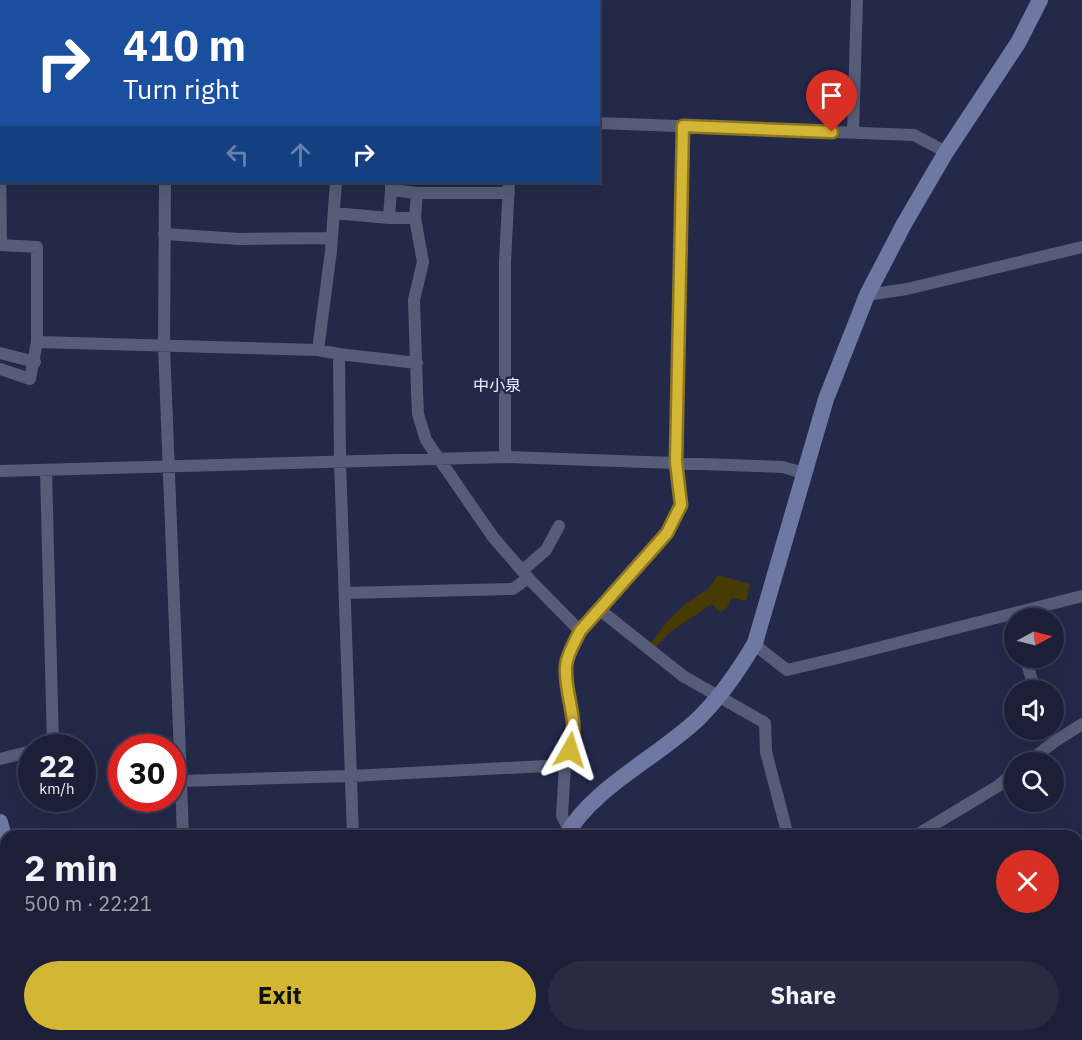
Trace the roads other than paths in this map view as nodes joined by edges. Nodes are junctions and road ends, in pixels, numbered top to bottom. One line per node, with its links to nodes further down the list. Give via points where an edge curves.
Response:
1 (857, 0): 5 (street)
2 (1040, 0): 6 (street, via 1017,43)
3 (600, 123): 4 (street)
4 (683, 126): 5 (street); 32 (street)
5 (853, 133): 6 (street, via 914,135)
6 (946, 152): 20 (street)
7 (0, 183): 18 (street)
8 (165, 183): 16 (street)
9 (336, 183): 13 (street)
10 (391, 186): 12 (street); 14 (street)
11 (509, 187): 12 (street); 29 (street)
12 (417, 193): 15 (street)
13 (334, 213): 14 (street); 17 (street)
14 (389, 218): 15 (street)
15 (415, 218): 27 (street, via 423,262 414,300)
16 (164, 234): 17 (street, via 240,239); 22 (street)
17 (332, 238): 23 (street)
18 (1, 245): 21 (street, via 37,247)
19 (1082, 247): 20 (street, via 908,289)
20 (867, 295): 36 (street, via 826,399)
21 (38, 342): 22 (street); 26 (street)
22 (164, 346): 23 (street); 33 (street)
23 (318, 350): 25 (street)
24 (0, 353): 26 (street)
25 (339, 354): 27 (street); 31 (street)
26 (34, 362): 28 (street, via 30,379)
27 (417, 363): 30 (street, via 418,414 426,440)
28 (0, 369)
29 (505, 457): 30 (street); 32 (street)
30 (439, 459): 31 (street); 38 (street, via 493,537)
31 (340, 461): 33 (street); 39 (street)
32 (676, 462): 36 (street, via 783,467); 42 (street, via 681,505 667,533)
33 (168, 465): 35 (street); 49 (street)
34 (0, 471): 35 (street)
35 (46, 471): 48 (street)
36 (803, 473): 45 (street)
37 (559, 526): 38 (street, via 546,550)
38 (525, 575): 39 (street, via 513,589); 44 (street)
39 (345, 593): 55 (street)
40 (1082, 596): 41 (street)
41 (1041, 608)
42 (600, 610): 44 (street); 46 (street, via 683,676)
43 (1004, 618): 45 (street, via 787,669)
44 (580, 631): 54 (street, via 566,666 574,735)
45 (755, 643): 46 (street)
46 (719, 696): 62 (street, via 699,718 591,804); 63 (street, via 765,723 766,752)
47 (1082, 724): 50 (street)
48 (53, 734)
49 (179, 734)
50 (1054, 742): 51 (street)
51 (1041, 752)
52 (18, 754): 53 (street)
53 (0, 759)
54 (565, 765): 55 (street); 61 (street, via 562,816)
55 (351, 776): 56 (street); 60 (street)
56 (186, 781)
57 (1004, 781): 64 (street)
58 (182, 812): 59 (street)
59 (183, 830)
60 (354, 830)
61 (567, 830)
62 (570, 830)
63 (786, 830)
64 (925, 830)

